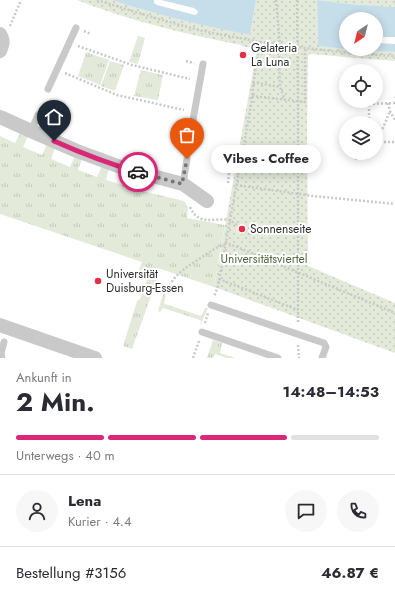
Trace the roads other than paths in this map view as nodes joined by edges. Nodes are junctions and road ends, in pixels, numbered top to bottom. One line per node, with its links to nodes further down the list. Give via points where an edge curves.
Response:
1 (76, 28): 3 (lane)
2 (203, 64): 7 (lane)
3 (48, 89)
4 (38, 115): 6 (lane)
5 (0, 116): 6 (street)
6 (31, 131): 9 (street, via 119,166)
7 (192, 131)
8 (187, 159): 9 (lane)
9 (182, 184): 10 (street)
10 (207, 200)
11 (211, 305): 18 (lane, via 324,343 326,347)
12 (4, 327): 16 (street)
13 (202, 332): 17 (lane)
14 (4, 342): 15 (lane, via 0,354)
15 (2, 358)
16 (95, 358)
17 (278, 358)
18 (322, 358)

